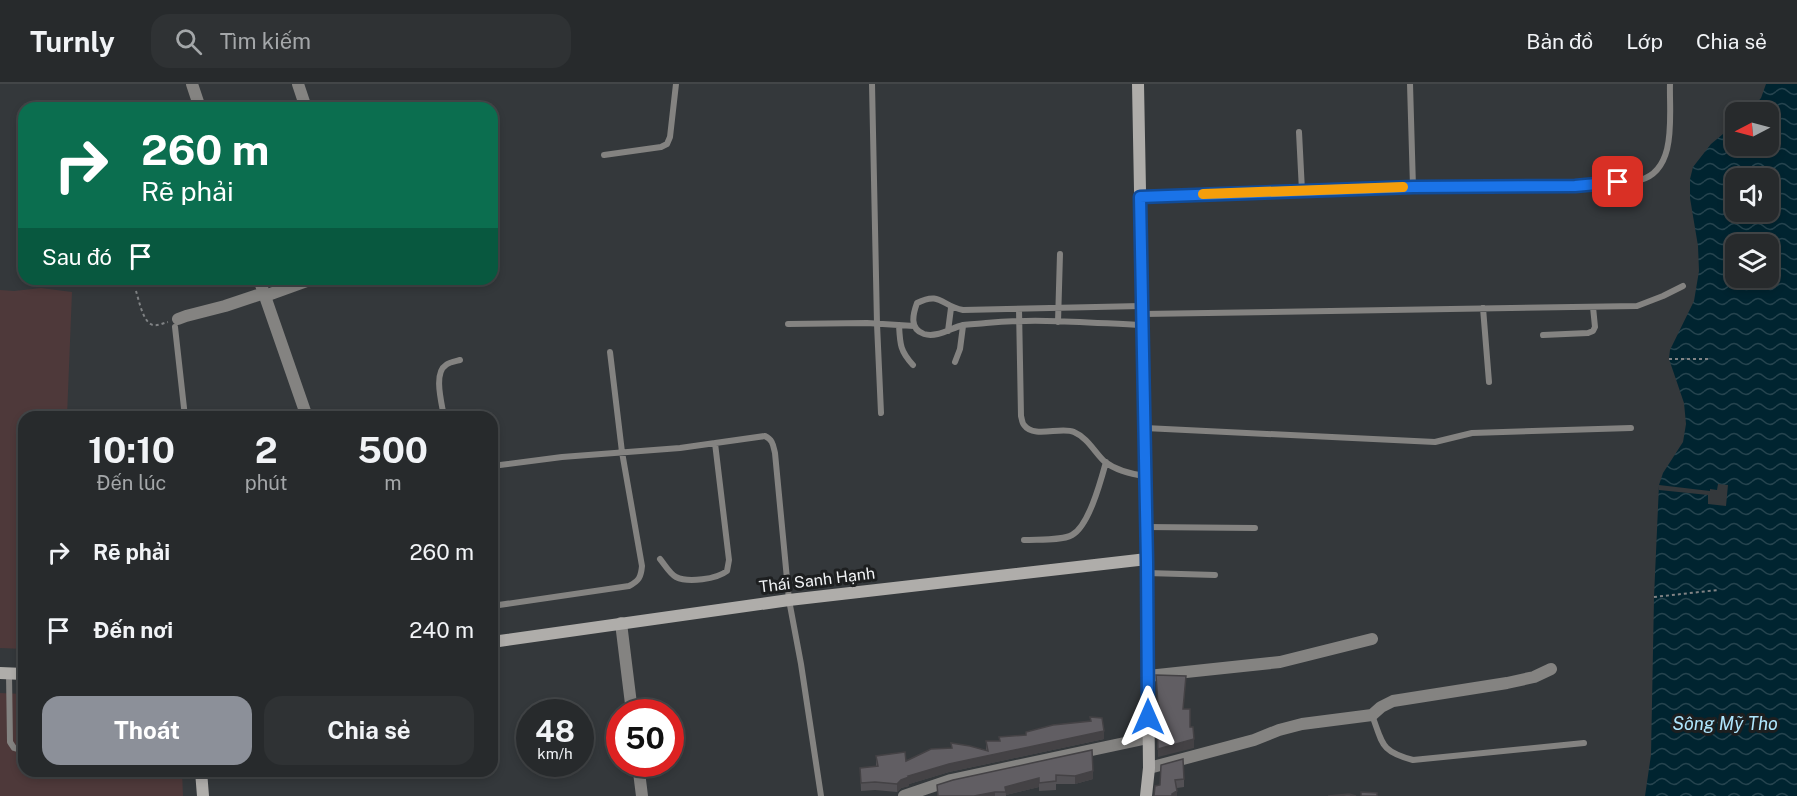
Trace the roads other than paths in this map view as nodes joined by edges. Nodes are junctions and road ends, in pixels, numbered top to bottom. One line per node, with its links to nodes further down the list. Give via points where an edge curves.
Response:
1 (192, 84): 8 (street)
2 (298, 84): 9 (street)
3 (676, 84): 11 (lane, via 667,144)
4 (872, 84): 30 (lane)
5 (1138, 84): 14 (main road)
6 (1410, 84): 12 (lane)
7 (1670, 84): 12 (lane, via 1669,141 1660,167 1650,177 1575,186)
8 (198, 102)
9 (304, 102)
10 (1299, 132): 13 (lane)
11 (604, 154)
12 (1413, 187): 13 (lane)
13 (1302, 191): 14 (lane)
14 (1140, 197): 25 (main road)
15 (1060, 254): 22 (lane)
16 (261, 285): 19 (street)
17 (293, 285): 19 (street)
18 (1683, 286): 20 (lane, via 1637,306)
19 (265, 294): 28 (street, via 186,316); 42 (street)
20 (1593, 307): 23 (lane); 35 (lane, via 1593,331)
21 (951, 308): 24 (lane); 32 (lane, via 936,298 926,298 917,303); 34 (lane)
22 (1058, 308): 24 (lane); 25 (lane); 27 (lane)
23 (1482, 308): 25 (lane); 40 (lane)
24 (1019, 309): 26 (lane)
25 (1142, 315): 27 (lane); 45 (main road)
26 (1019, 322): 27 (lane); 33 (lane); 49 (lane, via 1024,425 1041,432 1074,432)
27 (1058, 322)
28 (177, 323): 41 (lane)
29 (788, 324): 30 (lane)
30 (877, 324): 31 (lane); 44 (lane)
31 (899, 325): 32 (lane); 39 (lane, via 903,354)
32 (914, 326): 34 (lane, via 924,334)
33 (963, 326): 34 (lane); 38 (lane)
34 (948, 331)
35 (1543, 335)
36 (610, 352): 48 (lane)
37 (460, 360): 43 (lane, via 440,371)
38 (955, 362)
39 (913, 365)
40 (1489, 382)
41 (184, 411)
42 (305, 411)
43 (443, 411)
44 (881, 412)
45 (1144, 428): 46 (lane, via 1436,442 1472,433); 51 (main road)
46 (1631, 428)
47 (715, 443): 48 (lane); 56 (lane, via 729,560 727,571 722,576 700,580 679,579); 59 (lane, via 765,436 773,442)
48 (622, 452): 50 (lane); 60 (lane, via 642,566 637,582)
49 (1106, 462): 51 (lane, via 1116,469); 54 (lane, via 1096,495 1072,535)
50 (498, 465)
51 (1145, 476): 52 (main road)
52 (1146, 527): 53 (lane); 55 (main road)
53 (1255, 528)
54 (1024, 540)
55 (1147, 559): 57 (main road); 59 (main road, Thái Sanh Hạnh)
56 (660, 560)
57 (1147, 573): 58 (lane); 66 (main road)
58 (1215, 575)
59 (789, 600): 61 (main road, Thái Sanh Hạnh); 77 (lane)
60 (498, 605)
61 (621, 623): 63 (main road, Thái Sanh Hạnh); 67 (street)
62 (1372, 639): 66 (street, via 1280,662)
63 (498, 641)
64 (1551, 669): 68 (street, via 1507,683 1393,701)
65 (4, 673): 71 (lane, via 10,742)
66 (1148, 676): 69 (main road)
67 (630, 699)
68 (1372, 715): 70 (lane, via 1383,745 1394,755 1413,760); 72 (street, via 1302,724)
69 (1148, 738): 72 (main road); 78 (street, via 951,780)
70 (1584, 743)
71 (18, 750)
72 (1149, 768): 79 (main road)
73 (201, 777): 75 (main road)
74 (640, 777): 76 (street)
75 (203, 796)
76 (642, 796)
77 (821, 796)
78 (904, 796)
79 (1146, 796)

